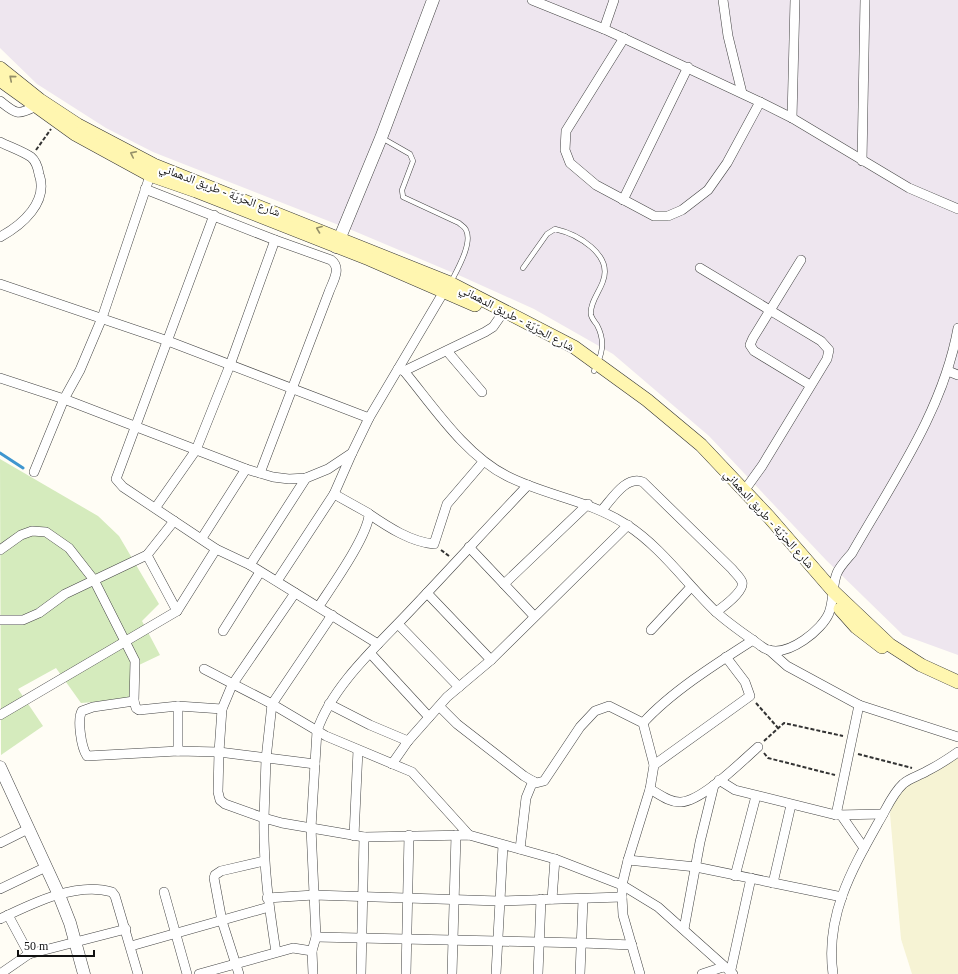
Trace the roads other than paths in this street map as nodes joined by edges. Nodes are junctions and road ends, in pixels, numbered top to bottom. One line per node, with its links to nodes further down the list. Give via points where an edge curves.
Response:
1 (433, 0): 17 (street)
2 (532, 0): 7 (street)
3 (614, 0): 7 (street)
4 (723, 0): 12 (street, via 728,36)
5 (795, 0): 16 (street)
6 (865, 0): 19 (street)
7 (604, 29): 8 (street)
8 (624, 38): 9 (street); 22 (street, via 566,131 565,150 570,163 577,171)
9 (688, 67): 12 (street); 22 (street)
10 (0, 68): 20 (main road, شارع الحرّيّة - طريق الدهماني, one-way to 10, via 40,100)
11 (0, 80): 15 (main road, شارع الحرّيّة - طريق الدهماني)
12 (742, 92): 14 (street)
13 (0, 101): 15 (street, via 18,113 23,113)
14 (760, 102): 16 (street); 22 (street, via 727,163 708,190 682,210 668,216 654,216)
15 (34, 106): 20 (main road, شارع الحرّيّة - طريق الدهماني, via 75,134)
16 (792, 118): 19 (street)
17 (381, 138): 27 (street); 32 (lane, via 410,154 413,161 402,190 404,197 459,223 466,229 466,251)
18 (0, 142): 25 (street, via 31,158 40,176 41,190 36,206 24,221)
19 (862, 161): 23 (street, via 928,198)
20 (152, 170): 21 (street); 27 (main road, شارع الحرّيّة - طريق الدهماني)
21 (145, 189): 24 (street); 35 (street)
22 (623, 200)
23 (958, 209)
24 (214, 215): 26 (street); 37 (street)
25 (0, 237)
26 (275, 240): 39 (street); 46 (street, via 331,260 336,263 337,268)
27 (338, 242): 32 (main road, شارع الحرّيّة - طريق الدهماني)
28 (801, 260): 33 (street)
29 (523, 268): 40 (lane, via 547,234 555,229 566,232 599,253 605,265 604,279 591,308 591,316 603,340 602,353)
30 (700, 268): 33 (street)
31 (0, 284): 35 (street)
32 (447, 287): 34 (main road, شارع الحرّيّة - طريق الدهماني); 40 (main road, شارع الحرّيّة - طريق الدهماني, via 538,327 574,347); 41 (street)
33 (769, 310): 45 (street, via 750,345 754,351); 45 (street, via 821,341 829,350 827,359)
34 (500, 317): 38 (street, via 486,332); 40 (main road, شارع الحرّيّة - طريق الدهماني)
35 (102, 318): 37 (street); 48 (street)
36 (958, 328): 42 (street)
37 (168, 340): 39 (street); 50 (street)
38 (447, 351): 41 (street); 47 (street)
39 (230, 365): 46 (street); 51 (street)
40 (596, 368): 59 (main road, شارع الحرّيّة - طريق الدهماني, via 681,427); 80 (main road, شارع الحرّيّة - طريق الدهماني, via 700,456)
41 (401, 370): 49 (street); 53 (street)
42 (948, 371): 43 (street); 80 (street, via 926,425 852,553 837,573)
43 (958, 375)
44 (0, 378): 48 (street)
45 (810, 385): 59 (street, via 762,466)
46 (293, 388): 49 (street); 56 (street)
47 (482, 392)
48 (64, 400): 50 (street); 55 (street)
49 (369, 418): 52 (street)
50 (136, 428): 51 (street); 62 (street, via 116,479 123,487)
51 (196, 450): 54 (street); 62 (street)
52 (352, 453): 57 (street); 60 (street)
53 (483, 462): 58 (street); 64 (street, via 447,504 434,544 425,543 390,528)
54 (246, 469): 56 (street); 67 (street)
55 (34, 472)
56 (260, 473): 57 (street, via 289,479)
57 (306, 478): 72 (street)
58 (528, 485): 61 (street); 68 (street)
59 (744, 491): 80 (main road, شارع الحرّيّة - طريق الدهماني)
60 (334, 494): 64 (street); 75 (street)
61 (588, 504): 63 (street); 76 (street)
62 (156, 507): 65 (street)
63 (602, 510): 66 (street); 83 (street, via 629,482 643,482 732,569 742,582 738,594)
64 (369, 514): 81 (street, via 369,521 362,536)
65 (174, 521): 67 (street); 71 (street)
66 (628, 525): 77 (street); 85 (street)
67 (202, 538): 69 (street)
68 (469, 547): 76 (street); 79 (street)
69 (216, 549): 72 (street); 82 (street)
70 (0, 550): 74 (street, via 21,535 32,531 46,532 69,548)
71 (146, 555): 74 (street); 82 (street)
72 (250, 565): 73 (street)
73 (260, 572): 75 (street); 89 (street)
74 (94, 580): 86 (street, via 65,594 39,613 23,620); 91 (street)
75 (276, 581): 78 (street)
76 (504, 584): 85 (street)
77 (691, 586): 83 (street); 88 (street)
78 (295, 593): 81 (street); 99 (street)
79 (427, 593): 87 (street); 96 (street)
80 (833, 596): 93 (street, via 829,613 818,629 795,645 779,651); 98 (main road, شارع الحرّيّة - طريق الدهماني, via 890,645 921,665); 101 (main road, شارع الحرّيّة - طريق الدهماني, via 856,627 897,658)
81 (319, 606): 84 (street)
82 (177, 611): 91 (street)
83 (716, 612): 90 (street)
84 (332, 615): 92 (street); 103 (street)
85 (534, 616): 96 (street)
86 (0, 620)
87 (398, 624): 92 (street); 100 (street)
88 (651, 630)
89 (223, 631)
90 (753, 640): 93 (street); 95 (street)
91 (125, 641): 102 (street, via 135,661); 109 (street)
92 (378, 644): 94 (street)
93 (769, 650): 105 (street, via 787,666)
94 (370, 653): 104 (street); 110 (street)
95 (726, 657): 111 (street, via 656,709); 123 (street, via 748,687 750,696)
96 (491, 660): 100 (street)
97 (204, 669): 99 (street)
98 (958, 682)
99 (232, 685): 103 (street); 108 (street)
100 (458, 687): 107 (street)
101 (958, 688)
102 (134, 701): 106 (street, via 139,710); 117 (street, via 82,711 82,740 87,756)
103 (272, 704): 112 (street); 120 (street)
104 (328, 704): 112 (street); 114 (street, via 370,726)
105 (859, 705): 113 (street); 132 (street)
106 (178, 706): 108 (street); 117 (street)
107 (440, 707): 110 (street); 125 (street, via 457,724)
108 (222, 709): 118 (street)
109 (0, 715)
110 (429, 717): 114 (street)
111 (643, 723): 123 (street); 125 (street, via 609,706 595,711 580,727 544,781)
112 (317, 731): 116 (street); 121 (street)
113 (958, 737)
114 (408, 741): 122 (street)
115 (758, 747): 126 (street)
116 (358, 750): 122 (street); 139 (street)
117 (178, 751): 118 (street)
118 (219, 752): 120 (street); 133 (street, via 220,800)
119 (958, 752): 131 (street, via 903,784)
120 (266, 759): 121 (street); 133 (street)
121 (315, 764): 134 (street)
122 (392, 764): 138 (street, via 412,772)
123 (654, 765): 128 (street)
124 (0, 767): 127 (street)
125 (533, 781): 144 (street, via 526,798)
126 (716, 783): 128 (street, via 692,800 680,802 668,799); 129 (street); 149 (street)
127 (5, 787): 135 (street)
128 (650, 789): 147 (street)
129 (756, 796): 130 (street); 150 (street)
130 (791, 805): 132 (street); 152 (street)
131 (883, 814): 132 (street); 143 (street)
132 (838, 815): 143 (street)
133 (264, 818): 134 (street, via 272,822); 146 (street)
134 (311, 828): 139 (street); 157 (street)
135 (28, 829): 141 (street); 148 (street)
136 (409, 835): 137 (street); 140 (street); 162 (street)
137 (456, 835): 138 (street); 161 (street)
138 (469, 835): 142 (street)
139 (354, 836): 140 (street)
140 (364, 837): 158 (street)
141 (0, 843)
142 (503, 845): 144 (street); 166 (street)
143 (864, 848): 160 (street)
144 (520, 849): 145 (street)
145 (555, 859): 153 (street); 164 (street)
146 (264, 860): 167 (street); 169 (street, via 221,871 215,875 214,882)
147 (628, 860): 149 (street); 153 (street)
148 (46, 867): 154 (street); 156 (street)
149 (696, 867): 150 (street); 171 (street)
150 (735, 876): 151 (street)
151 (751, 878): 152 (street); 187 (street)
152 (773, 884): 160 (street)
153 (622, 885): 159 (street); 171 (street, via 658,908)
154 (0, 889)
155 (164, 892): 172 (street)
156 (59, 895): 168 (street, via 35,902); 170 (street, via 90,890 112,892); 179 (street)
157 (314, 895): 158 (street); 167 (street); 173 (street)
158 (364, 896): 162 (street); 174 (street)
159 (622, 897): 165 (street); 182 (street, via 623,915)
160 (842, 897): 203 (street, via 833,924)
161 (453, 898): 162 (street); 166 (street); 176 (street)
162 (408, 899): 175 (street)
163 (541, 899): 164 (street); 166 (street); 178 (street)
164 (552, 899): 165 (street)
165 (584, 900): 180 (street)
166 (499, 901): 177 (street)
167 (268, 902): 169 (street); 184 (street)
168 (4, 917): 185 (street)
169 (222, 920): 172 (street); 186 (street)
170 (126, 929): 179 (street); 181 (street)
171 (684, 929): 187 (street)
172 (176, 933): 181 (street); 191 (street)
173 (316, 937): 174 (street); 183 (street)
174 (361, 938): 175 (street); 195 (street)
175 (406, 939): 176 (street); 196 (street)
176 (452, 939): 177 (street); 197 (street)
177 (498, 940): 178 (street); 198 (street)
178 (538, 942): 180 (street); 199 (street)
179 (76, 943): 185 (street); 189 (street)
180 (582, 943): 182 (street); 200 (street)
181 (131, 946): 190 (street)
182 (632, 946): 201 (street)
183 (312, 951): 184 (street, via 293,948); 194 (street)
184 (276, 952): 186 (street)
185 (29, 954): 188 (street)
186 (236, 963): 192 (street); 193 (street)
187 (729, 972): 202 (street)
188 (0, 974)
189 (84, 974)
190 (137, 974)
191 (187, 974)
192 (199, 974)
193 (238, 974)
194 (313, 974)
195 (361, 974)
196 (406, 974)
197 (452, 974)
198 (496, 974)
199 (538, 974)
200 (580, 974)
201 (640, 974)
202 (702, 974)
203 (833, 974)

